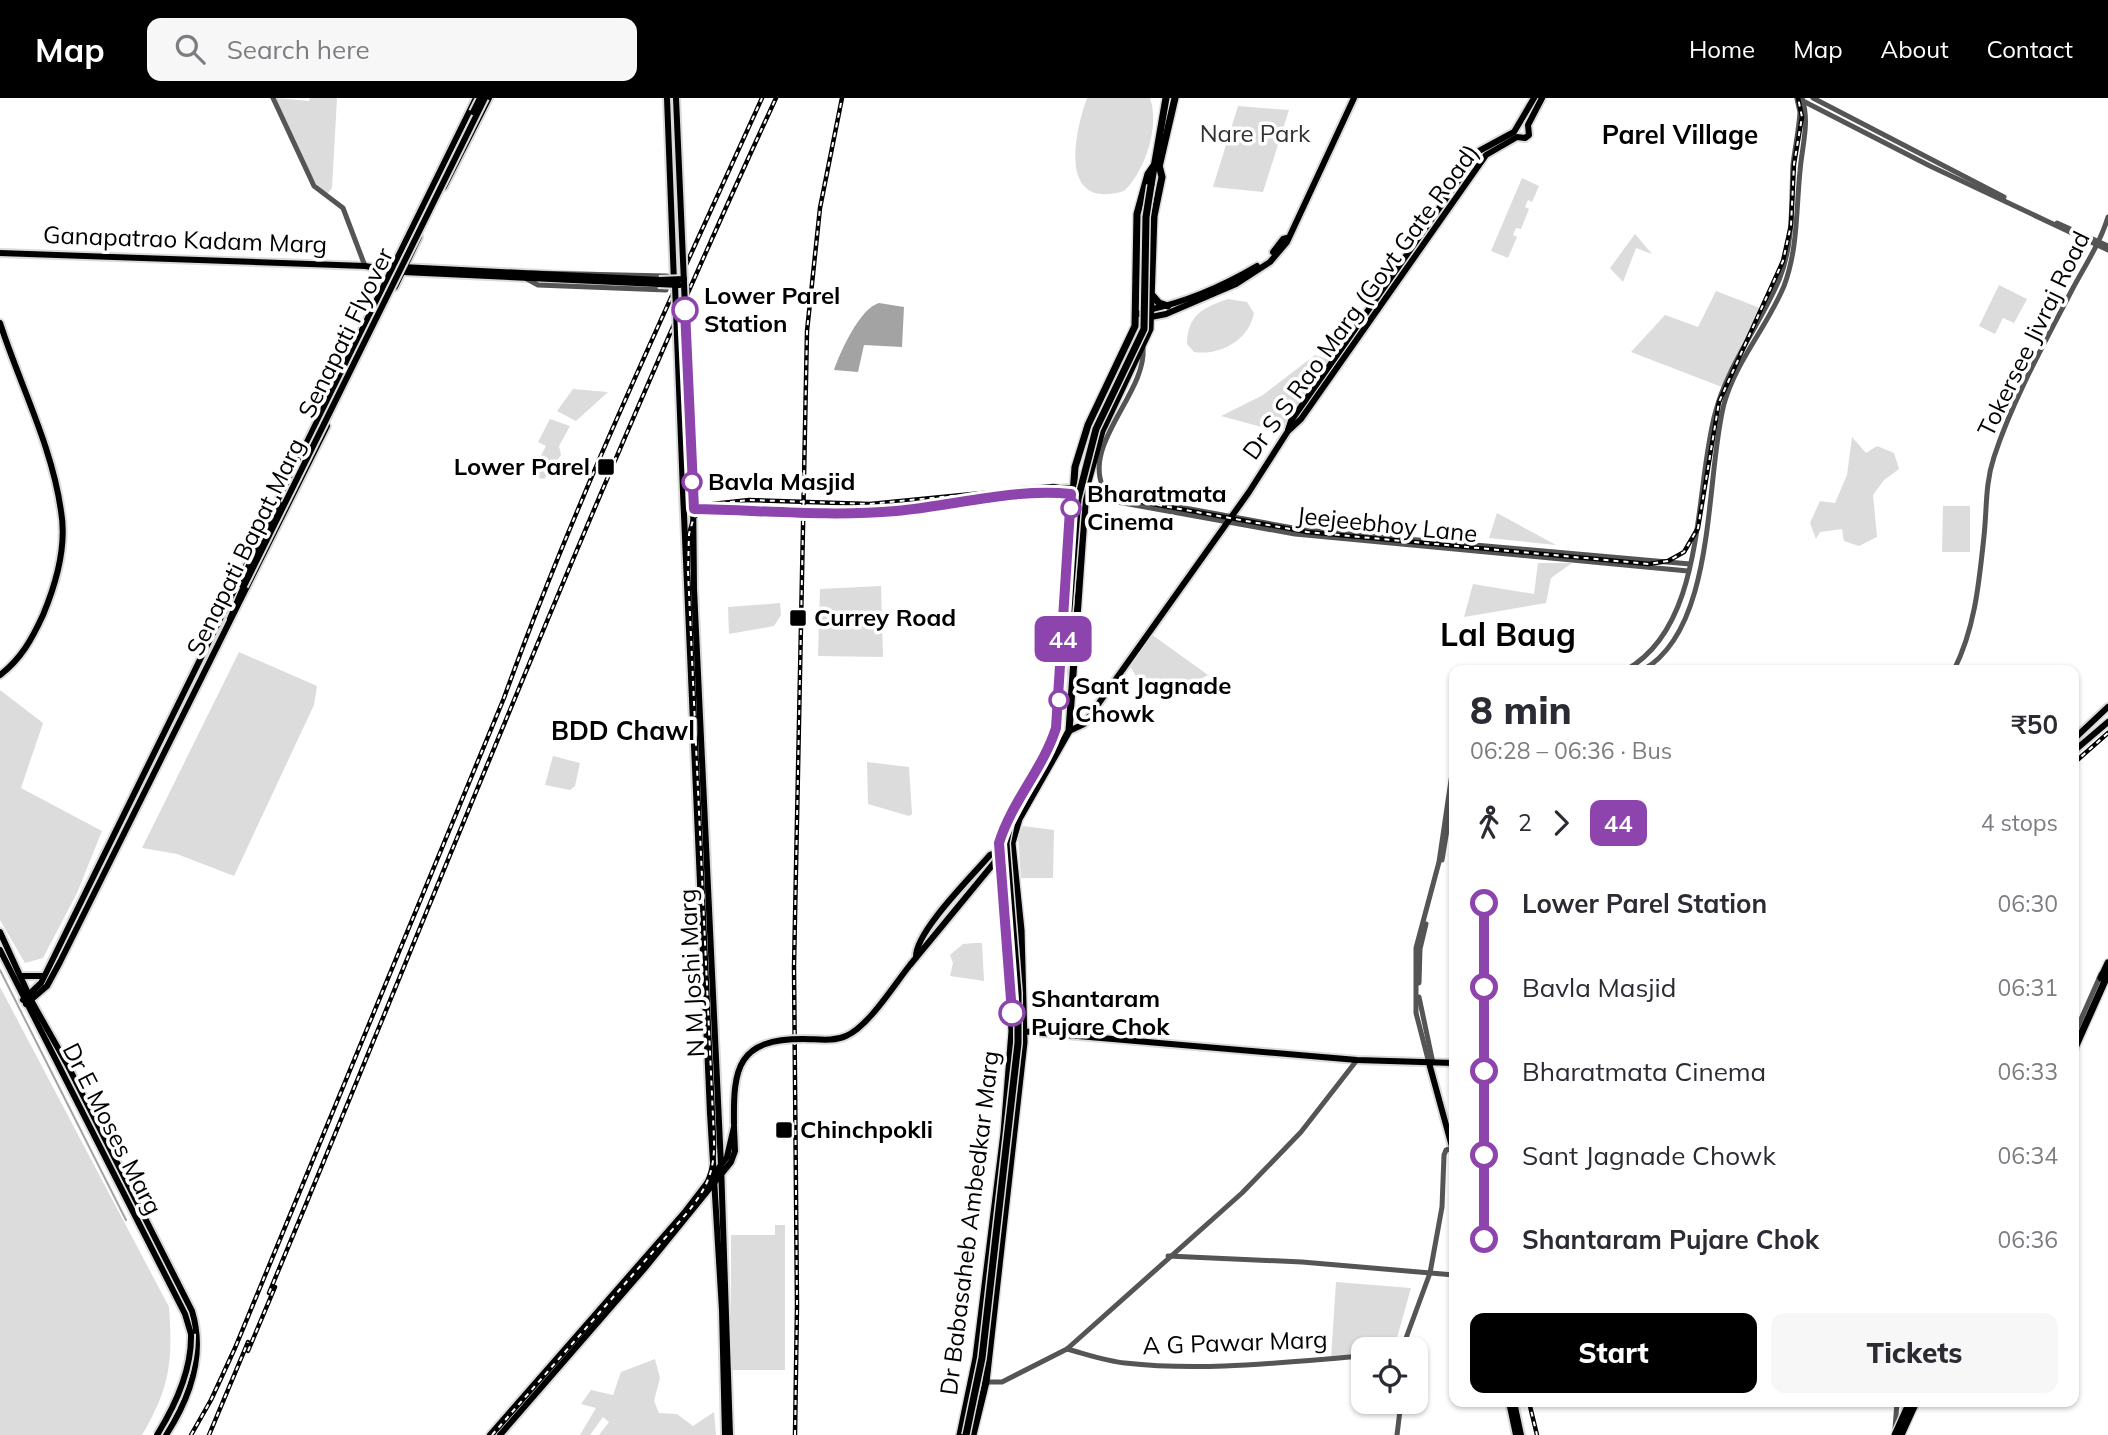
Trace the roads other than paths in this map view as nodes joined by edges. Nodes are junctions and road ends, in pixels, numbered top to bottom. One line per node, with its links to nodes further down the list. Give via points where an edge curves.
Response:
1 (273, 98): 19 (street, via 314,186 343,208)
2 (483, 98): 20 (main road, Senapati Bapat Marg); 21 (main road, Senapati Bapat Marg); 45 (main road, Senapati Flyover, bridge)
3 (667, 98): 23 (main road, N M Joshi Marg)
4 (676, 98): 24 (main road, N M Joshi Marg, bridge)
5 (1166, 98): 14 (highway)
6 (1175, 98): 14 (highway)
7 (1354, 98): 26 (main road, via 1287,239 1250,273)
8 (1534, 98): 12 (main road)
9 (1542, 98): 12 (main road, Dr S S Rao Marg (Govt Gate Road))
10 (1813, 98): 16 (street)
11 (1800, 99): 16 (street); 31 (street, via 1807,123 1795,189 1794,249 1783,288)
12 (1524, 124): 13 (main road); 13 (main road, Dr S S Rao Marg (Govt Gate Road), via 1529,135)
13 (1516, 135): 39 (main road, Dr S S Rao Marg (Govt Gate Road), via 1486,155)
14 (1157, 165): 25 (highway, via 1162,177 1154,216); 27 (highway, Dr Babasaheb Ambedkar Marg, via 1148,174 1137,214); 113 (highway, bridge, via 1146,216 1144,329 1096,429 1078,499 1059,731 1010,823 1006,843 1018,1043)
15 (2108, 217): 16 (street, Tokersee Jivraj Road)
16 (2098, 246): 17 (street); 50 (street, Tokersee Jivraj Road, via 1994,457 1984,496 1976,606 1969,639)
17 (2108, 248)
18 (0, 253): 19 (main road, Ganapatrao Kadam Marg)
19 (367, 266): 20 (main road, Ganapatrao Kadam Marg)
20 (393, 268): 21 (main road, Ganapatrao Kadam Marg); 32 (main road, Senapati Bapat Marg)
21 (404, 270): 22 (main road, Ganapatrao Kadam Marg); 33 (main road, Senapati Bapat Marg)
22 (528, 276): 23 (main road, Ganapatrao Kadam Marg, bridge); 23 (street, via 540,271); 23 (street, via 538,285 666,290)
23 (672, 280): 24 (main road, Ganapatrao Kadam Marg, bridge); 37 (main road, N M Joshi Marg, bridge)
24 (684, 282): 38 (main road, N M Joshi Marg, bridge)
25 (1152, 294): 26 (highway); 28 (highway)
26 (1166, 309): 28 (main road)
27 (1136, 313): 28 (main road); 34 (highway, Dr Babasaheb Ambedkar Marg, via 1126,350 1088,425)
28 (1151, 313): 30 (highway)
29 (0, 323): 51 (main road, via 49,460 62,512 58,570 50,598 26,649)
30 (1143, 348): 35 (street, via 1139,374 1113,425 1098,471); 36 (highway, via 1102,431)
31 (1731, 380): 44 (street, via 1715,414); 49 (street, via 1698,579 1672,645)
32 (288, 477): 33 (main road, via 292,483); 46 (main road, Senapati Bapat Marg)
33 (299, 482): 47 (main road, Senapati Bapat Marg)
34 (1072, 491): 36 (street); 38 (main road, bridge, via 1027,490 924,507 827,514); 60 (highway, Dr Babasaheb Ambedkar Marg, via 1056,728 1050,747 1006,821)
35 (1105, 491): 36 (street, Jeejeebhoy Lane); 39 (street, Jeejeebhoy Lane)
36 (1086, 492): 39 (street, Jeejeebhoy Lane); 54 (highway)
37 (684, 509): 38 (main road); 86 (main road, N M Joshi Marg)
38 (695, 509): 81 (main road, N M Joshi Marg, via 694,580)
39 (1227, 519): 40 (street, Jeejeebhoy Lane); 54 (main road, Dr S S Rao Marg (Govt Gate Road), via 1084,724)
40 (1404, 542): 41 (street); 42 (street, Jeejeebhoy Lane)
41 (1526, 549): 42 (street); 43 (street)
42 (1525, 556): 43 (street, Jeejeebhoy Lane)
43 (1622, 562): 44 (street, Jeejeebhoy Lane)
44 (1689, 567): 48 (street, via 1670,626 1652,652)
45 (242, 585): 46 (main road, Senapati Flyover); 47 (main road, Senapati Flyover)
46 (221, 618): 63 (main road, Senapati Bapat Marg)
47 (229, 624): 63 (main road, Senapati Bapat Marg)
48 (1633, 665)
49 (1649, 665)
50 (1956, 665)
51 (0, 675)
52 (2108, 707): 55 (main road)
53 (2108, 722): 56 (main road)
54 (1069, 731): 59 (highway, via 1019,819)
55 (2079, 734)
56 (2079, 747)
57 (1449, 794): 74 (street, via 1439,862 1416,948 1416,1013)
58 (1449, 822): 74 (street, via 1420,949 1419,1000)
59 (1012, 847): 60 (main road); 71 (highway)
60 (998, 851): 70 (highway, Dr Babasaheb Ambedkar Marg); 79 (main road, bridge, via 933,922 916,957 861,1025 846,1036 771,1041 746,1055 735,1075)
61 (0, 932): 66 (main road, Dr E Moses Marg)
62 (0, 950): 68 (main road, Dr E Moses Marg)
63 (57, 960): 67 (main road, Senapati Bapat Marg); 68 (main road, Senapati Bapat Marg, via 47,986)
64 (2108, 961): 69 (highway)
65 (2108, 974): 72 (highway)
66 (22, 976): 67 (main road); 68 (main road, Dr E Moses Marg)
67 (45, 976): 68 (main road, Senapati Bapat Marg)
68 (28, 1000): 76 (main road, Dr E Moses Marg); 77 (main road, Dr E Moses Marg)
69 (2079, 1026)
70 (1013, 1031): 71 (main road); 98 (highway, Dr Babasaheb Ambedkar Marg, via 1003,1145)
71 (1024, 1031): 73 (main road); 99 (highway)
72 (2079, 1040)
73 (1357, 1060): 74 (main road); 91 (street, via 1301,1132 1242,1193)
74 (1431, 1063): 75 (main road); 78 (main road); 80 (main road)
75 (1449, 1063)
76 (68, 1066): 77 (main road); 109 (main road, Dr E Moses Marg, via 199,1332 198,1355 178,1417)
77 (61, 1070): 108 (main road, Dr E Moses Marg, bridge, via 189,1325 191,1353)
78 (1449, 1122)
79 (734, 1125): 82 (main road); 84 (main road, via 735,1151)
80 (1449, 1131)
81 (720, 1142): 82 (main road); 85 (main road, N M Joshi Marg)
82 (731, 1142): 84 (main road)
83 (1449, 1152): 92 (street, via 1444,1155 1442,1207)
84 (729, 1160): 85 (main road); 86 (main road)
85 (721, 1165): 86 (main road)
86 (718, 1173): 87 (main road, N M Joshi Marg); 89 (main road, N M Joshi Marg); 90 (main road)
87 (716, 1182): 88 (main road); 89 (main road, N M Joshi Marg)
88 (702, 1200): 89 (main road); 90 (main road)
89 (719, 1204): 106 (main road, N M Joshi Marg)
90 (672, 1231): 97 (main road)
91 (1168, 1256): 92 (street); 95 (street)
92 (1430, 1273): 93 (street); 94 (street)
93 (1449, 1275)
94 (1406, 1337)
95 (1067, 1349): 96 (street, A G Pawar Marg, via 1121,1363 1155,1366); 99 (street, via 1002,1382)
96 (1351, 1357)
97 (559, 1361): 110 (main road); 111 (main road)
98 (971, 1381): 99 (street); 112 (highway, Dr Babasaheb Ambedkar Marg)
99 (986, 1382): 113 (highway)
100 (1512, 1407): 115 (main road)
101 (1513, 1407): 116 (main road)
102 (1897, 1407): 107 (street)
103 (1906, 1407): 107 (highway, bridge)
104 (1914, 1407): 107 (highway, bridge)
105 (1400, 1414): 114 (street)
106 (727, 1429)
107 (1898, 1434)
108 (157, 1435)
109 (166, 1435)
110 (490, 1435)
111 (500, 1435)
112 (960, 1435)
113 (969, 1435)
114 (1398, 1435)
115 (1516, 1435)
116 (1521, 1435)

